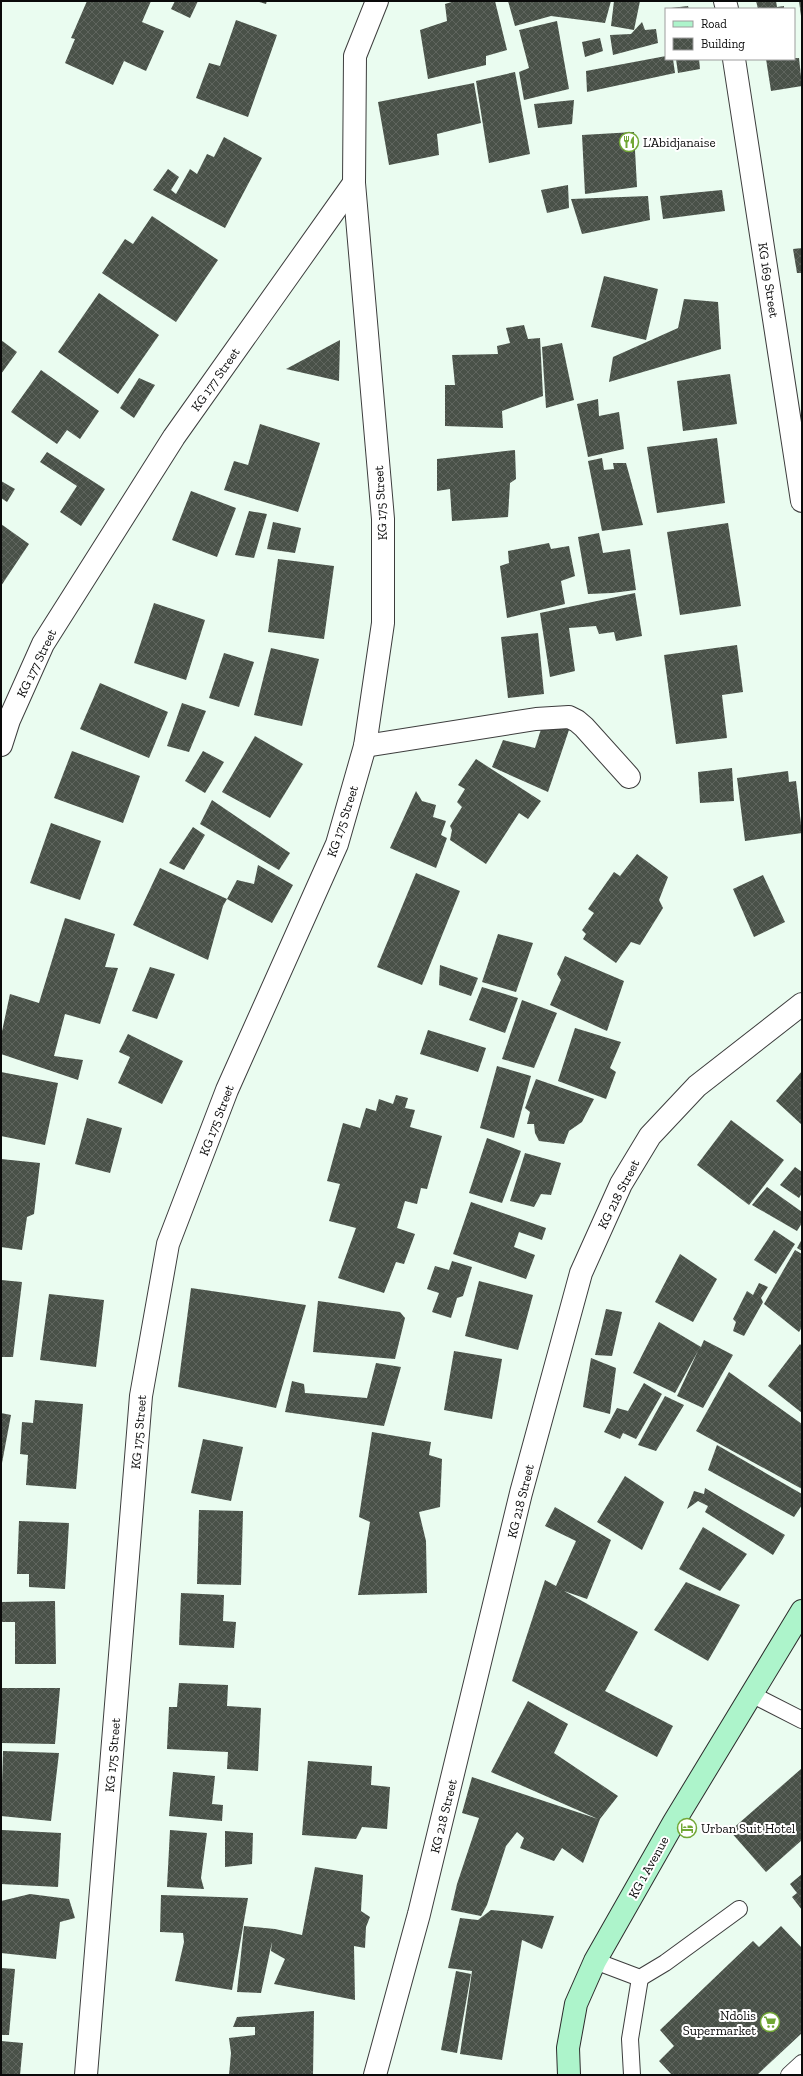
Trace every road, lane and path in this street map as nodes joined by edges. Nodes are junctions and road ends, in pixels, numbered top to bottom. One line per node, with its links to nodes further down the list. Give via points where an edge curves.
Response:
1 (377, 1): 3 (street, via 356,56)
2 (734, 60): 4 (street, KG 169 Street)
3 (354, 183): 5 (street, KG 177 Street, via 174,437 43,644 9,720); 6 (street, KG 175 Street, via 383,520 383,623)
4 (802, 501)
5 (1, 746)
6 (365, 746): 7 (street, via 536,719 569,717 584,727); 16 (street, KG 175 Street, via 337,844 227,1090 168,1244 141,1396)
7 (629, 776)
8 (802, 1004): 17 (street, KG 218 Street, via 697,1086 650,1136 621,1184 581,1273 521,1493 419,1914)
9 (802, 1611): 10 (street, KG 1 Avenue)
10 (751, 1694): 11 (lane); 13 (street, KG 1 Avenue, via 674,1822)
11 (802, 1720)
12 (739, 1910): 14 (lane)
13 (596, 1961): 14 (lane); 18 (street, KG 1 Avenue, via 576,2004 568,2048)
14 (640, 1978): 19 (lane, via 630,2039)
15 (802, 2063): 20 (lane)
16 (86, 2075)
17 (375, 2075)
18 (569, 2075)
19 (632, 2075)
20 (789, 2075)

